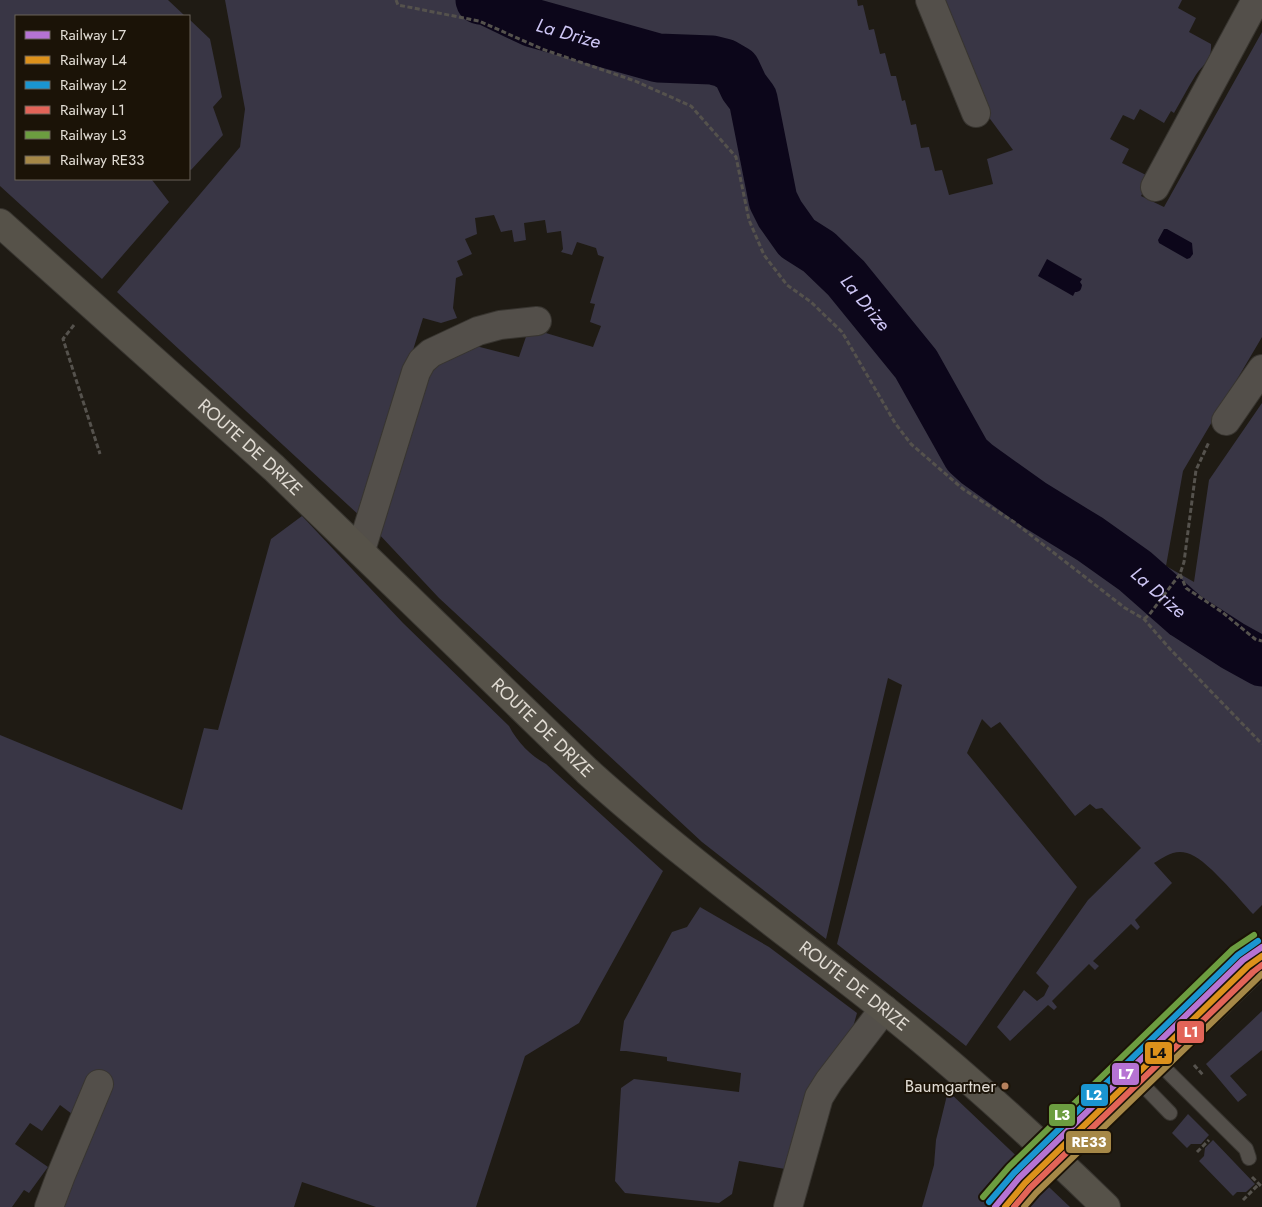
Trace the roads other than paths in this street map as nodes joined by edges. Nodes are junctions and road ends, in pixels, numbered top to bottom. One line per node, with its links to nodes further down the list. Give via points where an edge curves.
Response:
1 (930, 0): 3 (street)
2 (1256, 0): 4 (street)
3 (976, 113)
4 (1155, 186)
5 (0, 223): 9 (main road, ROUTE DE DRIZE, via 205,405)
6 (537, 321): 9 (street, via 500,325 478,332 431,353 422,362 416,372)
7 (1262, 369): 8 (street)
8 (1226, 421)
9 (361, 550): 11 (main road, ROUTE DE DRIZE, via 620,801 702,869)
10 (1262, 961): 12 (street)
11 (884, 1009): 16 (main road, ROUTE DE DRIZE, via 993,1100); 19 (street, via 819,1097)
12 (1158, 1061): 13 (street); 17 (lane, via 1246,1149)
13 (1138, 1080): 15 (lane); 16 (street)
14 (99, 1084): 18 (street)
15 (1170, 1112)
16 (1056, 1158): 20 (main road, ROUTE DE DRIZE)
17 (1249, 1158)
18 (49, 1207)
19 (788, 1207)
20 (1106, 1207)

